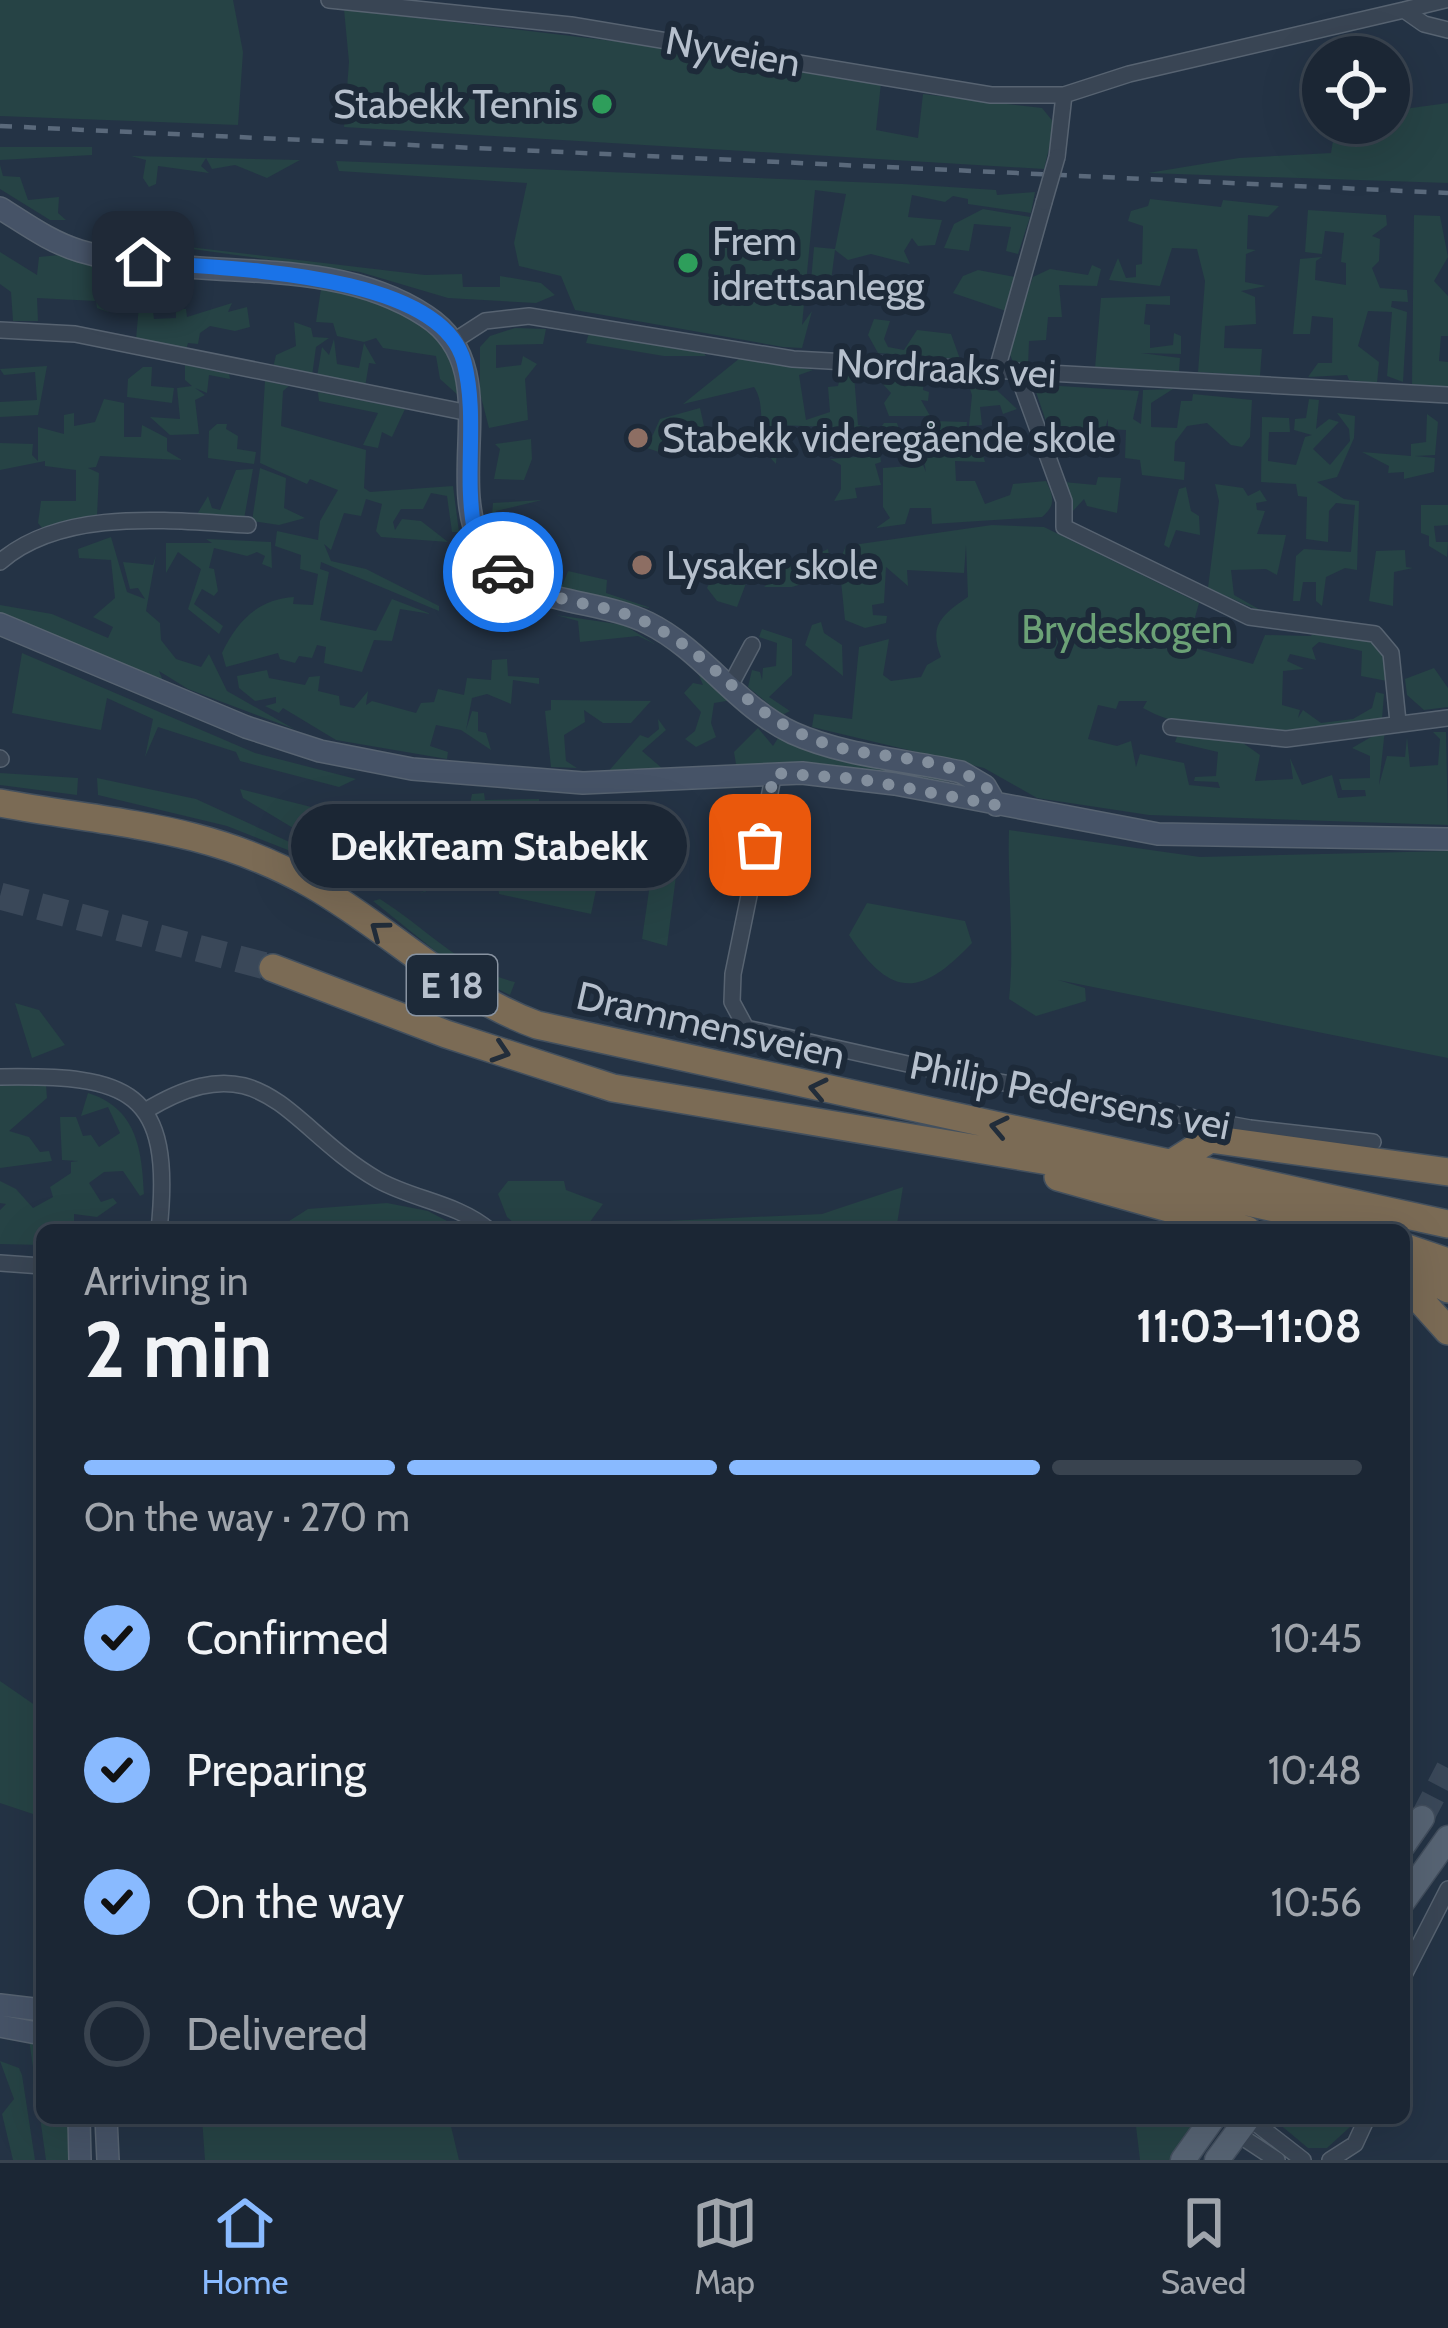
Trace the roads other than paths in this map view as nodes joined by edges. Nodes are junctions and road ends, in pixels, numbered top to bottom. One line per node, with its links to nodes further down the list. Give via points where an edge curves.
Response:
1 (329, 0): 5 (street, Nyveien, via 571,25 991,95)
2 (1445, 0): 3 (street, Nyveien)
3 (1404, 10): 4 (street); 5 (street, Nyveien)
4 (1448, 30)
5 (1064, 95): 9 (street, bridge, via 1057,157)
6 (0, 208): 8 (main road, via 97,255 369,290 426,316)
7 (0, 330): 12 (street, via 75,334)
8 (454, 341): 9 (street, Nordraaks vei, via 485,321 530,316 793,358); 12 (main road)
9 (996, 373): 10 (street, Nordraaks vei)
10 (1018, 375): 11 (street, Nordraaks vei); 19 (street, via 1057,480 1064,527 1249,617 1375,634 1391,653)
11 (1448, 395)
12 (469, 413): 17 (main road, via 474,528 500,570 534,591 651,624)
13 (248, 525): 14 (street, via 99,521)
14 (0, 562)
15 (0, 624): 21 (main road, via 246,728 373,762 549,782)
16 (752, 645): 17 (street)
17 (730, 686): 23 (main road, via 796,734 961,772 986,786)
18 (1448, 718): 19 (street)
19 (1398, 722): 20 (street, via 1286,739)
20 (1171, 727)
21 (774, 773): 23 (main road, via 859,779); 28 (street, Philip Pedersens vei, via 734,974 732,1002 746,1028 1250,1129)
22 (0, 803): 30 (highway, Drammensveien / E 18, one-way to 22, via 538,1025 466,994 338,900 242,850 134,820)
23 (996, 805): 24 (main road, via 1158,834)
24 (1448, 839)
25 (273, 968): 29 (highway, Drammensveien / E 18, one-way to 29, via 614,1088)
26 (0, 1078): 27 (street, via 93,1079)
27 (145, 1112): 32 (street, via 163,1159); 33 (street, via 194,1086 255,1087 376,1178)
28 (1373, 1142)
29 (957, 1143): 34 (highway, E 18); 35 (highway, Drammensveien / E 18)
30 (1172, 1163): 31 (highway, via 1210,1138); 36 (highway, Drammensveien / E 18)
31 (1448, 1172)
32 (159, 1224)
33 (481, 1224)
34 (1227, 1224)
35 (1343, 1224)
36 (1448, 1224)
37 (1410, 1237): 38 (highway)
38 (1448, 1246)
39 (1410, 1249): 40 (highway)
40 (1448, 1262)
41 (0, 1263): 42 (street)
42 (36, 1266)
43 (1410, 1268): 45 (highway)
44 (1410, 1289): 46 (highway)
45 (1448, 1289)
46 (1448, 1331)
47 (1423, 1818): 48 (main road)
48 (1410, 1836)
49 (1448, 1838): 51 (main road)
50 (1448, 1888): 52 (street)
51 (1410, 1892)
52 (1410, 1963)
53 (0, 2005): 54 (main road)
54 (36, 2009)
55 (0, 2026): 56 (main road)
56 (36, 2033)
57 (79, 2124): 64 (main road)
58 (106, 2124): 65 (main road)
59 (1209, 2124): 66 (main road)
60 (1244, 2124): 67 (main road)
61 (1246, 2124): 68 (street)
62 (1247, 2124): 69 (street)
63 (1364, 2124): 70 (street, via 1354,2144)
64 (80, 2160)
65 (108, 2160)
66 (1184, 2160)
67 (1217, 2160)
68 (1277, 2160)
69 (1303, 2160)
70 (1330, 2160)

